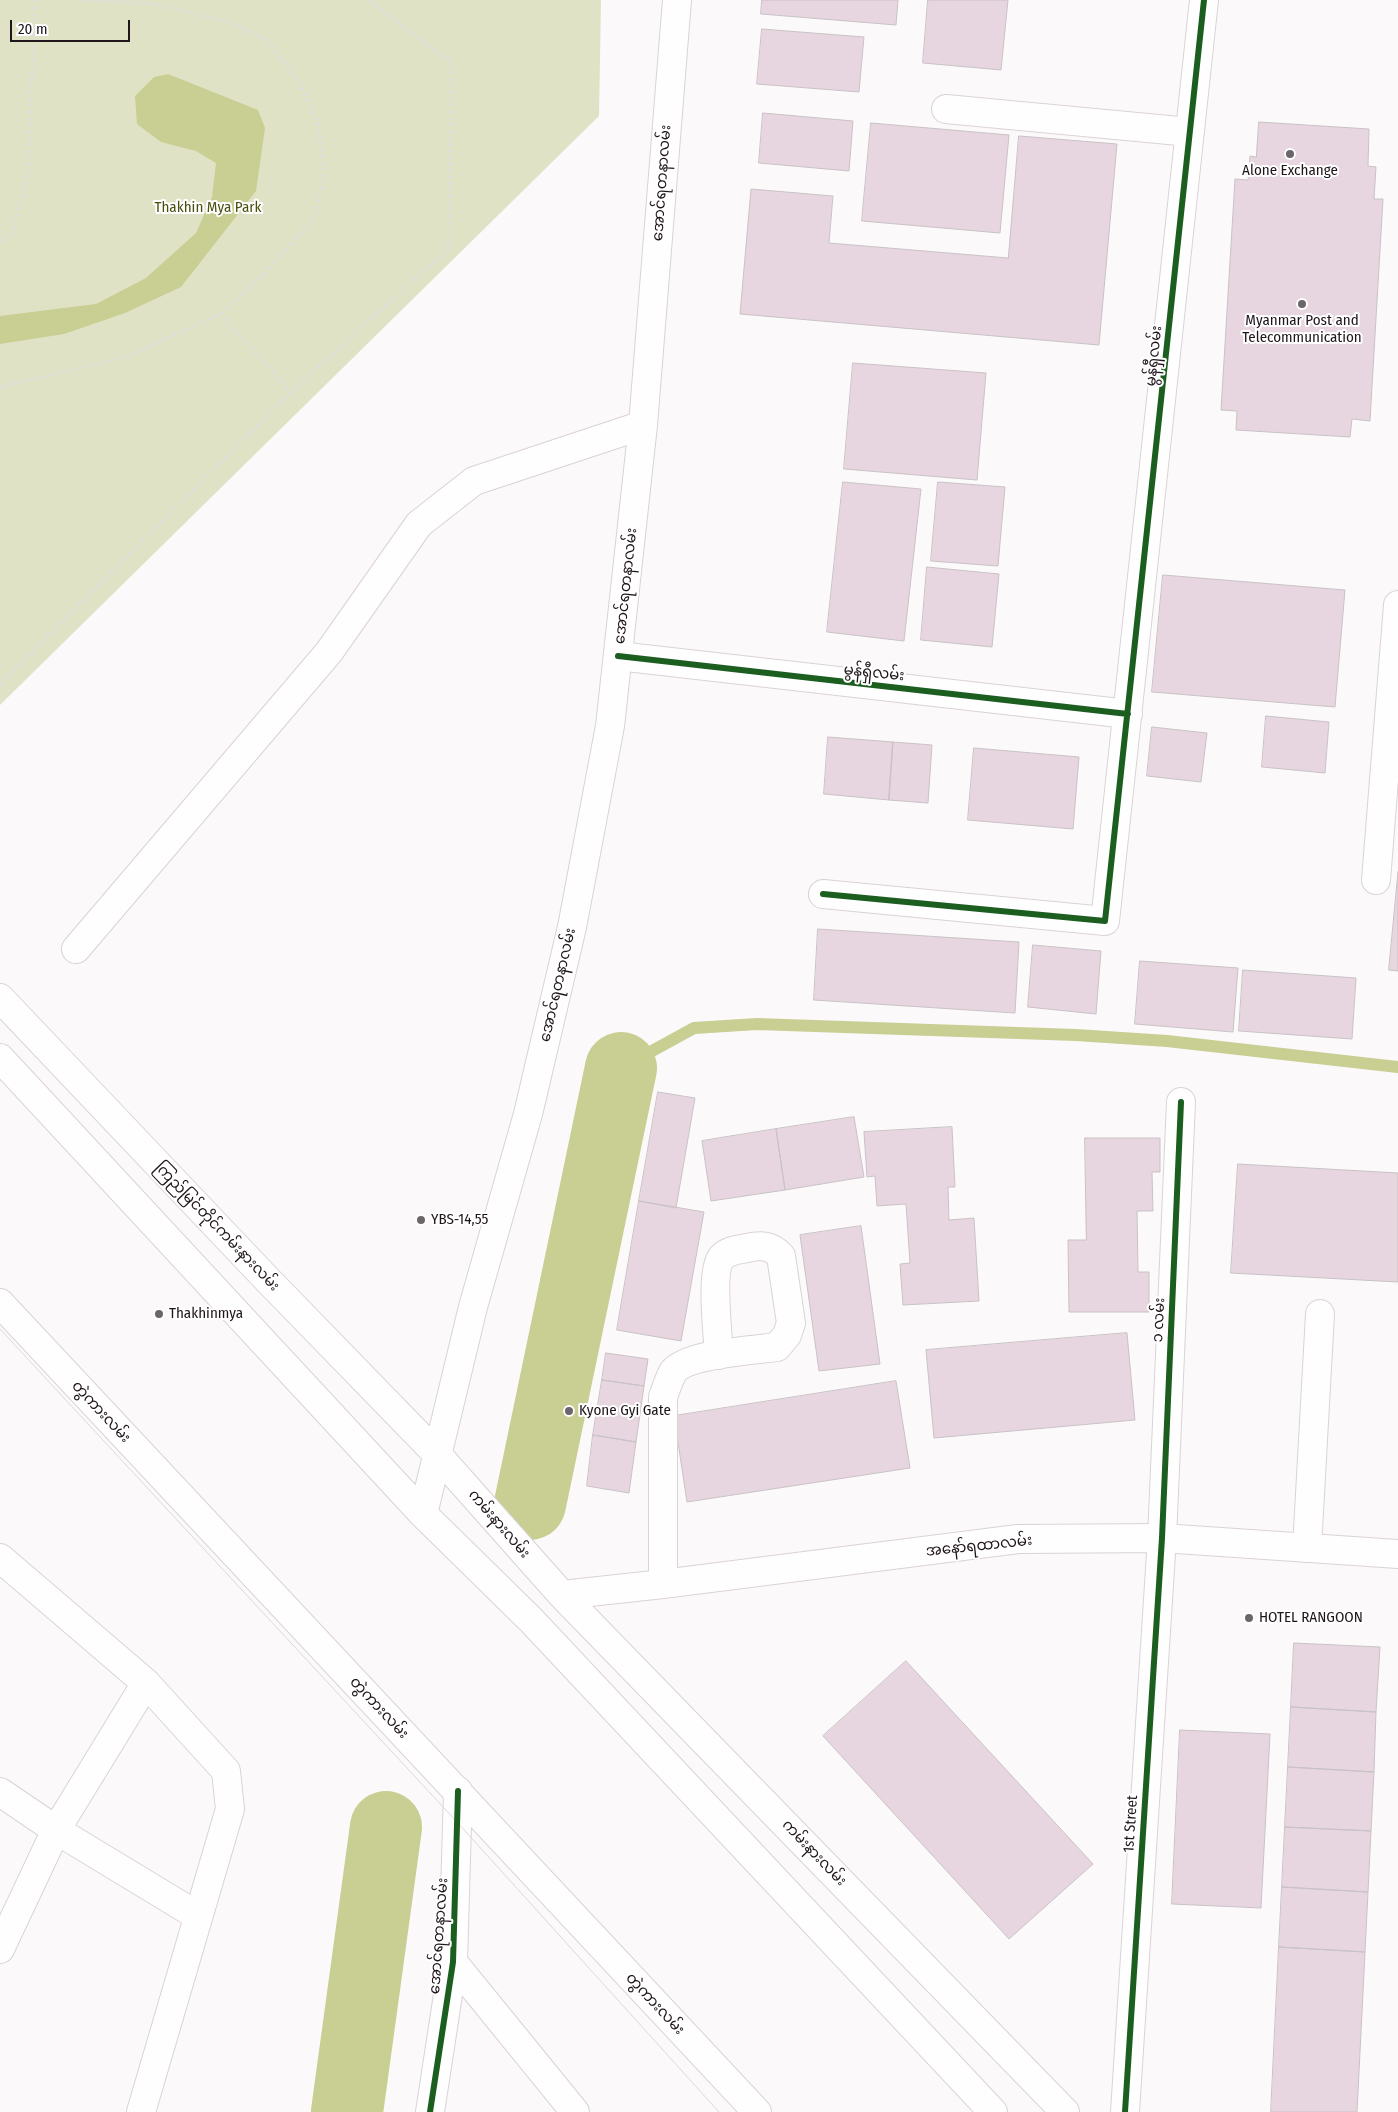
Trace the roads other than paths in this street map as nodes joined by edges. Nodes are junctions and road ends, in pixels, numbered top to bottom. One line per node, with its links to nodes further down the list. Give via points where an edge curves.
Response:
1 (677, 0): 5 (main road, အောင်ရတနာလမ်း)
2 (1204, 0): 4 (main road, မွန်ရှီလမ်း)
3 (946, 109): 4 (main road)
4 (1190, 132): 8 (main road, မွန်ရှီလမ်း)
5 (644, 425): 7 (main road, အောင်ရတနာလမ်း); 11 (main road, via 474,481 419,524 329,652)
6 (1398, 605): 9 (main road)
7 (618, 656): 8 (main road, မွန်ရှီလမ်း); 18 (main road, အောင်ရတနာလမ်း, via 610,726 572,928 528,1114 473,1307)
8 (1128, 714): 10 (main road, မွန်ရှီလမ်း, via 1105,921)
9 (1376, 880)
10 (823, 894)
11 (76, 949)
12 (0, 998): 18 (main road, ကြည်မြင်တိုင်ကမ်းနားလမ်း)
13 (0, 1058): 19 (main road)
14 (1181, 1102): 20 (main road, ၁ လမ်း)
15 (0, 1303): 29 (main road, တွဲကားလမ်း)
16 (1320, 1314): 21 (main road)
17 (719, 1355): 24 (main road, via 698,1357 674,1370 663,1397)
18 (436, 1453): 19 (main road, အောင်ရတနာလမ်း); 25 (main road, ကမ်းနားလမ်း)
19 (423, 1514): 26 (main road)
20 (1162, 1538): 21 (main road, အနော်ရထာလမ်း); 24 (main road, အနော်ရထာလမ်း, via 1018,1539); 40 (main road, 1st Street)
21 (1307, 1548): 22 (main road, အနော်ရထာလမ်း)
22 (1398, 1554)
23 (0, 1558): 27 (main road)
24 (663, 1584): 25 (main road, အနော်ရထာလမ်း)
25 (562, 1595): 26 (main road); 39 (main road, ကမ်းနားလမ်း)
26 (531, 1620): 38 (main road)
27 (146, 1683): 30 (main road); 31 (main road, via 226,1771 230,1809)
28 (0, 1792): 30 (main road)
29 (458, 1792): 33 (main road, အောင်ရတနာလမ်း); 37 (main road, တွဲကားလမ်း)
30 (56, 1830): 31 (main road); 32 (main road)
31 (198, 1916): 34 (main road)
32 (0, 1948)
33 (452, 1962): 35 (main road, အောင်ရတနာလမ်း); 36 (main road)
34 (141, 2112)
35 (430, 2112)
36 (575, 2112)
37 (757, 2112)
38 (992, 2112)
39 (1065, 2112)
40 (1125, 2112)

